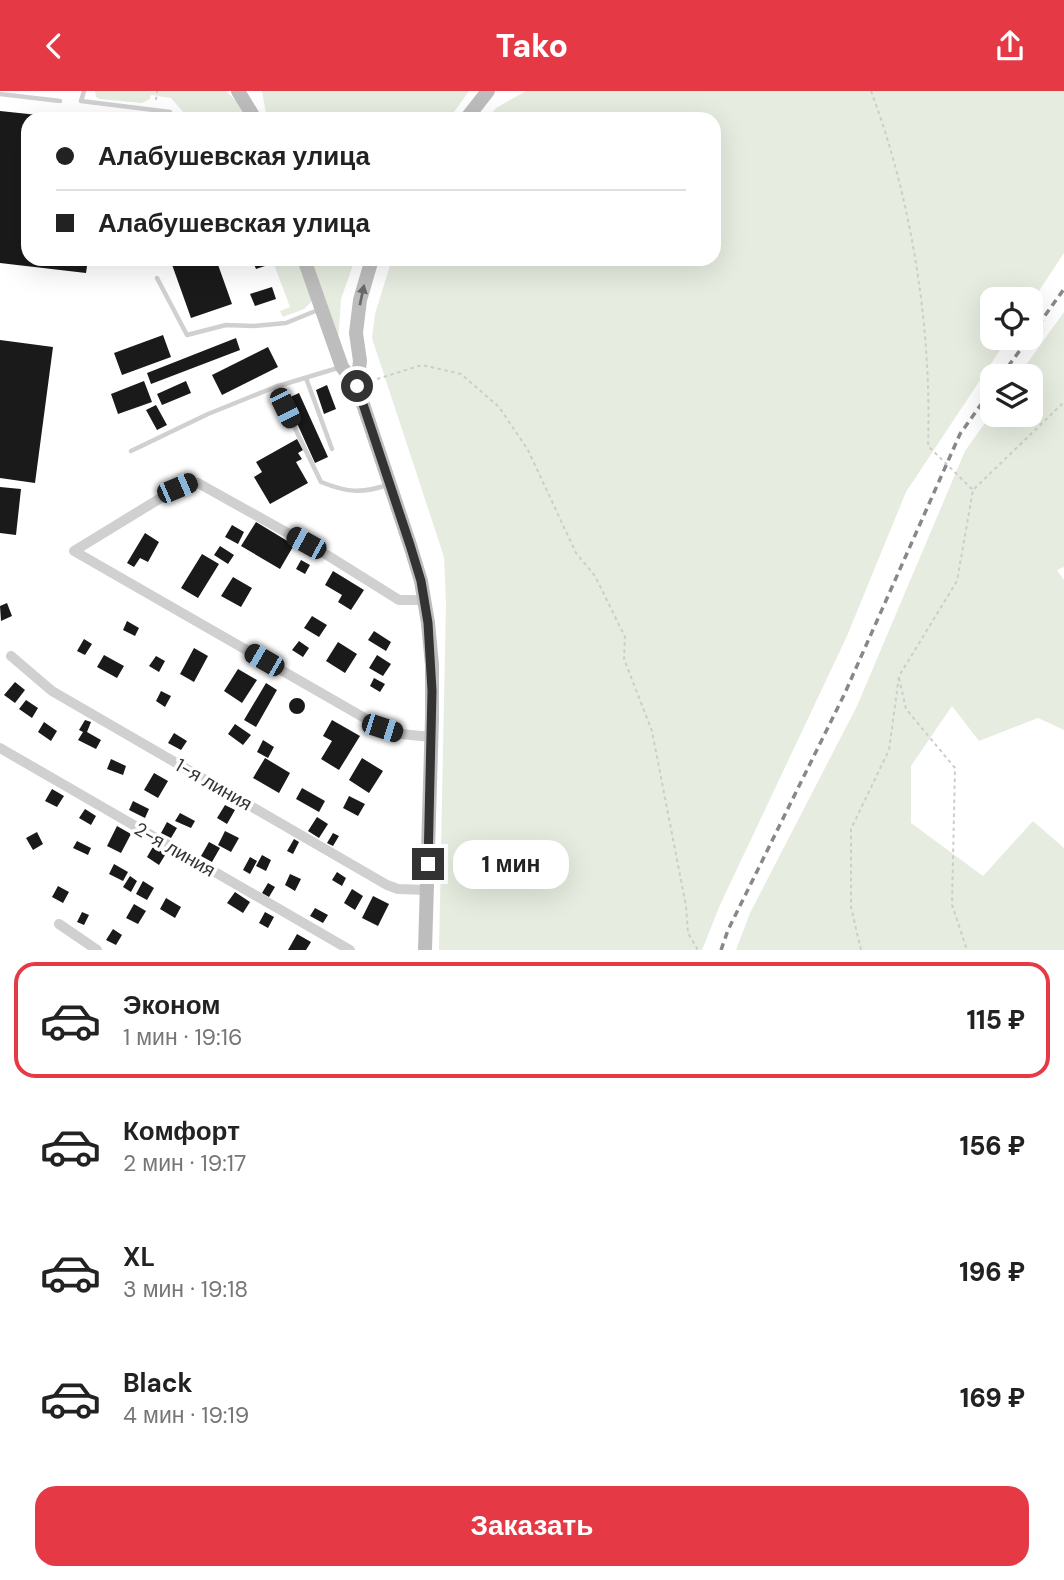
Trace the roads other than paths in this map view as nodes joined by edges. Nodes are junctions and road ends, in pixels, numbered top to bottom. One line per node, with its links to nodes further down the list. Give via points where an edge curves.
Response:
1 (84, 91): 7 (lane, via 81,101)
2 (238, 91): 8 (street)
3 (253, 91): 9 (street)
4 (0, 94): 6 (lane)
5 (482, 95): 10 (street)
6 (60, 101)
7 (170, 112)
8 (251, 112)
9 (254, 112)
10 (471, 112)
11 (306, 266): 14 (street)
12 (370, 266): 17 (street, one-way to 12, via 356,333)
13 (157, 278): 14 (lane, via 187,335 226,325 286,323)
14 (320, 310): 15 (street)
15 (342, 367): 16 (lane); 17 (street)
16 (306, 378): 18 (lane); 19 (lane)
17 (357, 386): 21 (street)
18 (275, 387): 20 (lane); 21 (lane, via 321,482 366,492)
19 (332, 449)
20 (131, 451)
21 (390, 484): 22 (street)
22 (425, 600): 24 (street, via 432,665); 24 (street, via 399,600 198,483 177,488 74,551 382,728)
23 (11, 656): 26 (street, 1-я линия, via 52,691 387,885)
24 (431, 737): 26 (street)
25 (0, 748): 29 (street, 2-я линия)
26 (427, 890): 30 (street)
27 (58, 924): 28 (street)
28 (97, 950)
29 (350, 950)
30 (425, 950)

